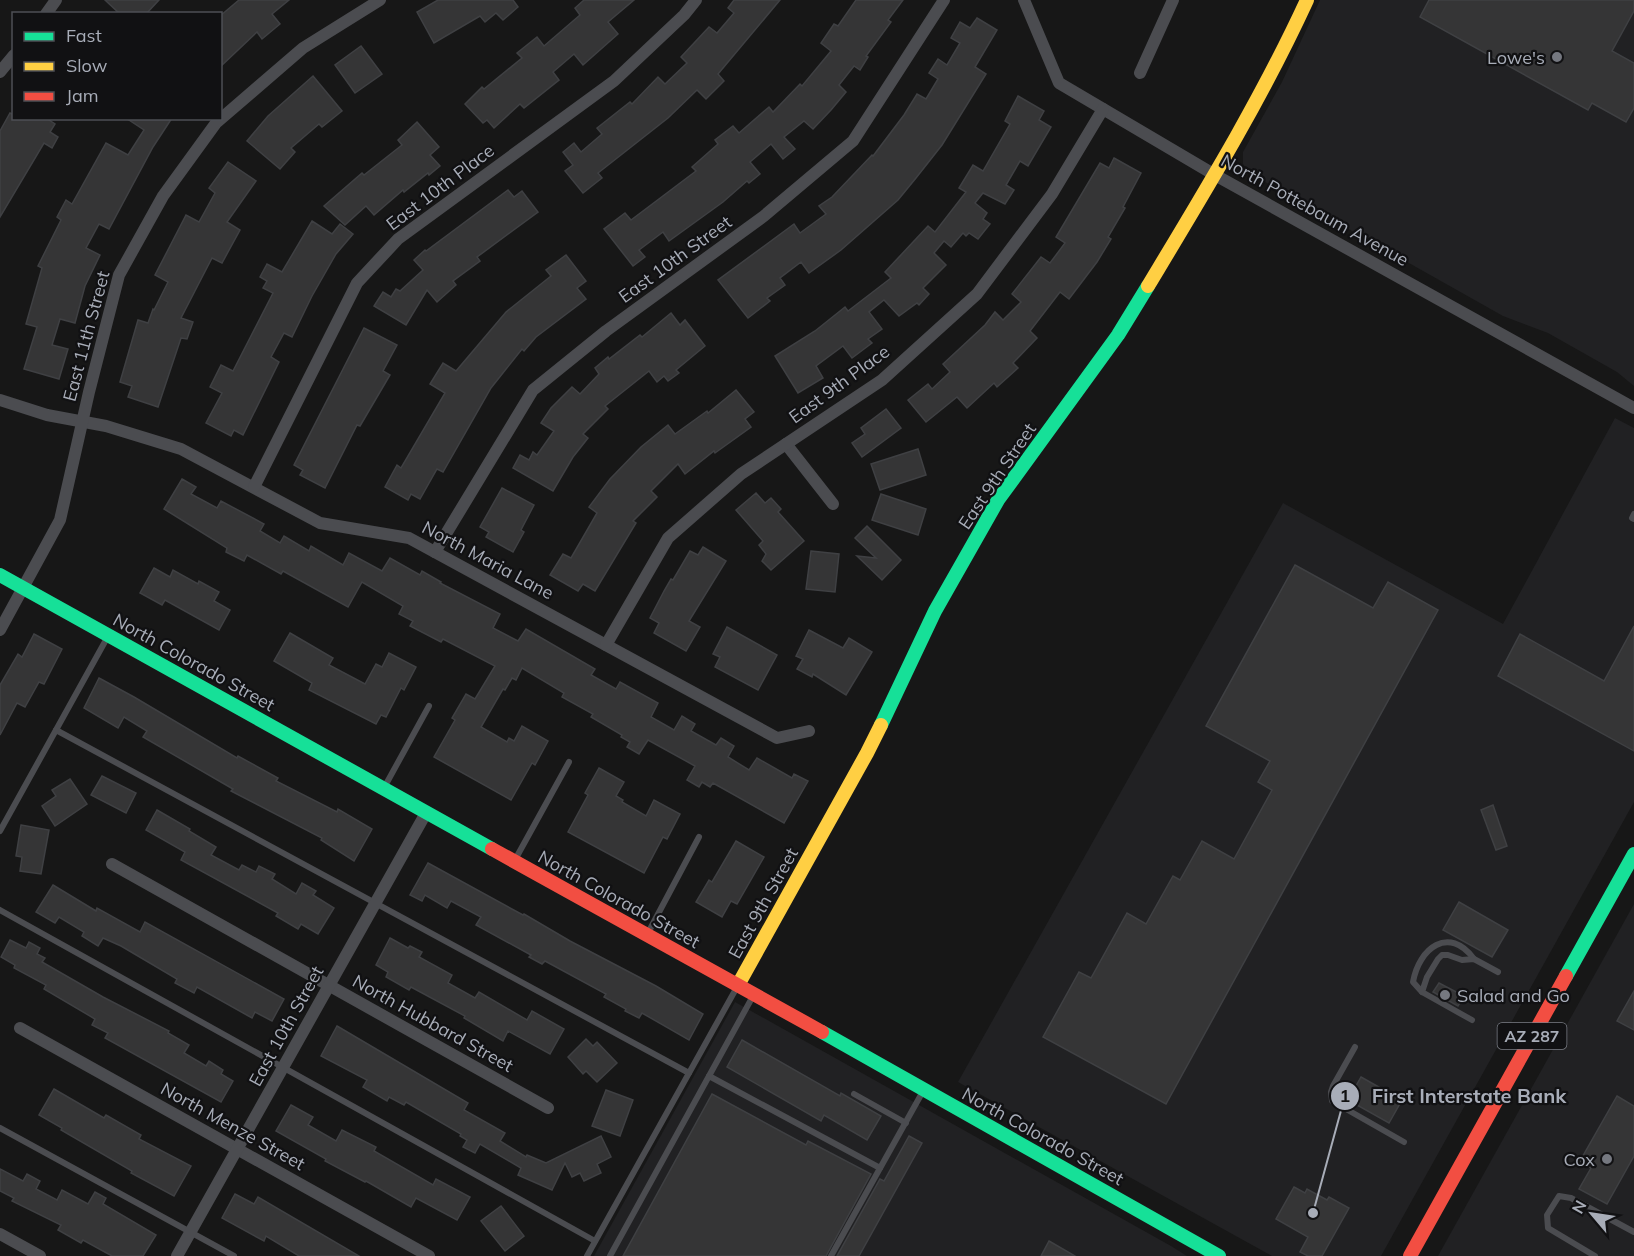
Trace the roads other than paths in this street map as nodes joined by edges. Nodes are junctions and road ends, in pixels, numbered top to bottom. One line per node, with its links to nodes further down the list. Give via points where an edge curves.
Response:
1 (696, 0): 18 (street, East 10th Place, via 614,81 398,239 357,283)
2 (944, 0): 22 (street, East 10th Street, via 853,141 764,216 606,331 533,390)
3 (1024, 0): 10 (street, North Pottebaum Avenue, via 1059,83)
4 (1173, 0): 9 (street)
5 (1307, 0): 13 (street, East 9th Street, via 1279,61)
6 (373, 2): 11 (street, East 11th Street, via 303,48)
7 (12, 57): 8 (street)
8 (0, 72)
9 (1140, 73)
10 (1103, 109): 13 (street, North Pottebaum Avenue); 17 (street, East 9th Place, via 1052,194 977,294 882,380)
11 (222, 118)
12 (219, 120): 16 (street, East 11th Street, via 163,196 119,275)
13 (1215, 175): 15 (street, North Pottebaum Avenue); 45 (street, East 9th Street, via 1118,335 998,500 935,611 867,753)
14 (0, 400): 16 (street, North Maria Lane)
15 (1634, 408)
16 (82, 421): 18 (street, North Maria Lane, via 182,449); 24 (street, East 11th Street, via 60,520)
17 (786, 444): 19 (street); 27 (street, East 9th Place, via 741,474 668,538)
18 (254, 487): 22 (street, North Maria Lane, via 320,523 409,538)
19 (833, 504)
20 (1634, 514): 21 (lane)
21 (1634, 519)
22 (435, 552): 27 (street, North Maria Lane)
23 (0, 575): 24 (street, North Colorado Street)
24 (24, 587): 25 (street, East 11th Street); 26 (street, North Colorado Street)
25 (0, 630)
26 (109, 635): 29 (lane); 32 (street, North Colorado Street)
27 (606, 645): 30 (street, North Maria Lane, via 777,738)
28 (429, 706): 32 (lane)
29 (56, 730): 34 (lane); 39 (lane)
30 (809, 731)
31 (569, 762): 37 (lane)
32 (383, 789): 33 (street, North Colorado Street)
33 (426, 813): 37 (street, North Colorado Street); 39 (street, East 10th Street)
34 (0, 831)
35 (699, 837): 41 (lane)
36 (1634, 854): 74 (street, AZ 287)
37 (514, 861): 41 (street, North Colorado Street)
38 (112, 864): 44 (street, North Hubbard Street)
39 (376, 902): 44 (street, East 10th Street); 52 (lane)
40 (0, 910): 51 (lane)
41 (647, 934): 45 (street, North Colorado Street)
42 (1474, 959): 43 (lane); 46 (lane, via 1442,955); 46 (lane, via 1451,942 1434,946 1415,974 1413,982)
43 (1498, 972)
44 (330, 985): 51 (street, East 10th Street); 56 (street, North Hubbard Street)
45 (738, 985): 47 (street, North Colorado Street); 52 (lane)
46 (1422, 992): 48 (lane)
47 (754, 994): 53 (lane); 54 (street, North Colorado Street)
48 (1472, 1020)
49 (20, 1028): 60 (street, North Menze Street)
50 (1355, 1047): 59 (lane, via 1333,1086 1332,1101)
51 (283, 1068): 60 (street, East 10th Street); 65 (lane)
52 (689, 1073): 65 (lane)
53 (709, 1076): 61 (lane); 71 (lane)
54 (924, 1089): 57 (lane); 73 (street, North Colorado Street)
55 (854, 1094): 57 (lane)
56 (548, 1108)
57 (906, 1122): 61 (lane)
58 (0, 1128): 62 (lane)
59 (1404, 1142)
60 (237, 1149): 62 (street, East 10th Street); 69 (street, North Menze Street)
61 (880, 1168): 72 (lane)
62 (191, 1232): 67 (street, East 10th Street); 68 (lane)
63 (1634, 1232): 75 (lane, via 1571,1198 1559,1196 1547,1215 1548,1228)
64 (0, 1234): 66 (street)
65 (595, 1241): 70 (lane)
66 (40, 1256)
67 (177, 1256)
68 (234, 1256)
69 (429, 1256)
70 (587, 1256)
71 (610, 1256)
72 (831, 1256)
73 (1220, 1256)
74 (1410, 1256)
75 (1595, 1256)

